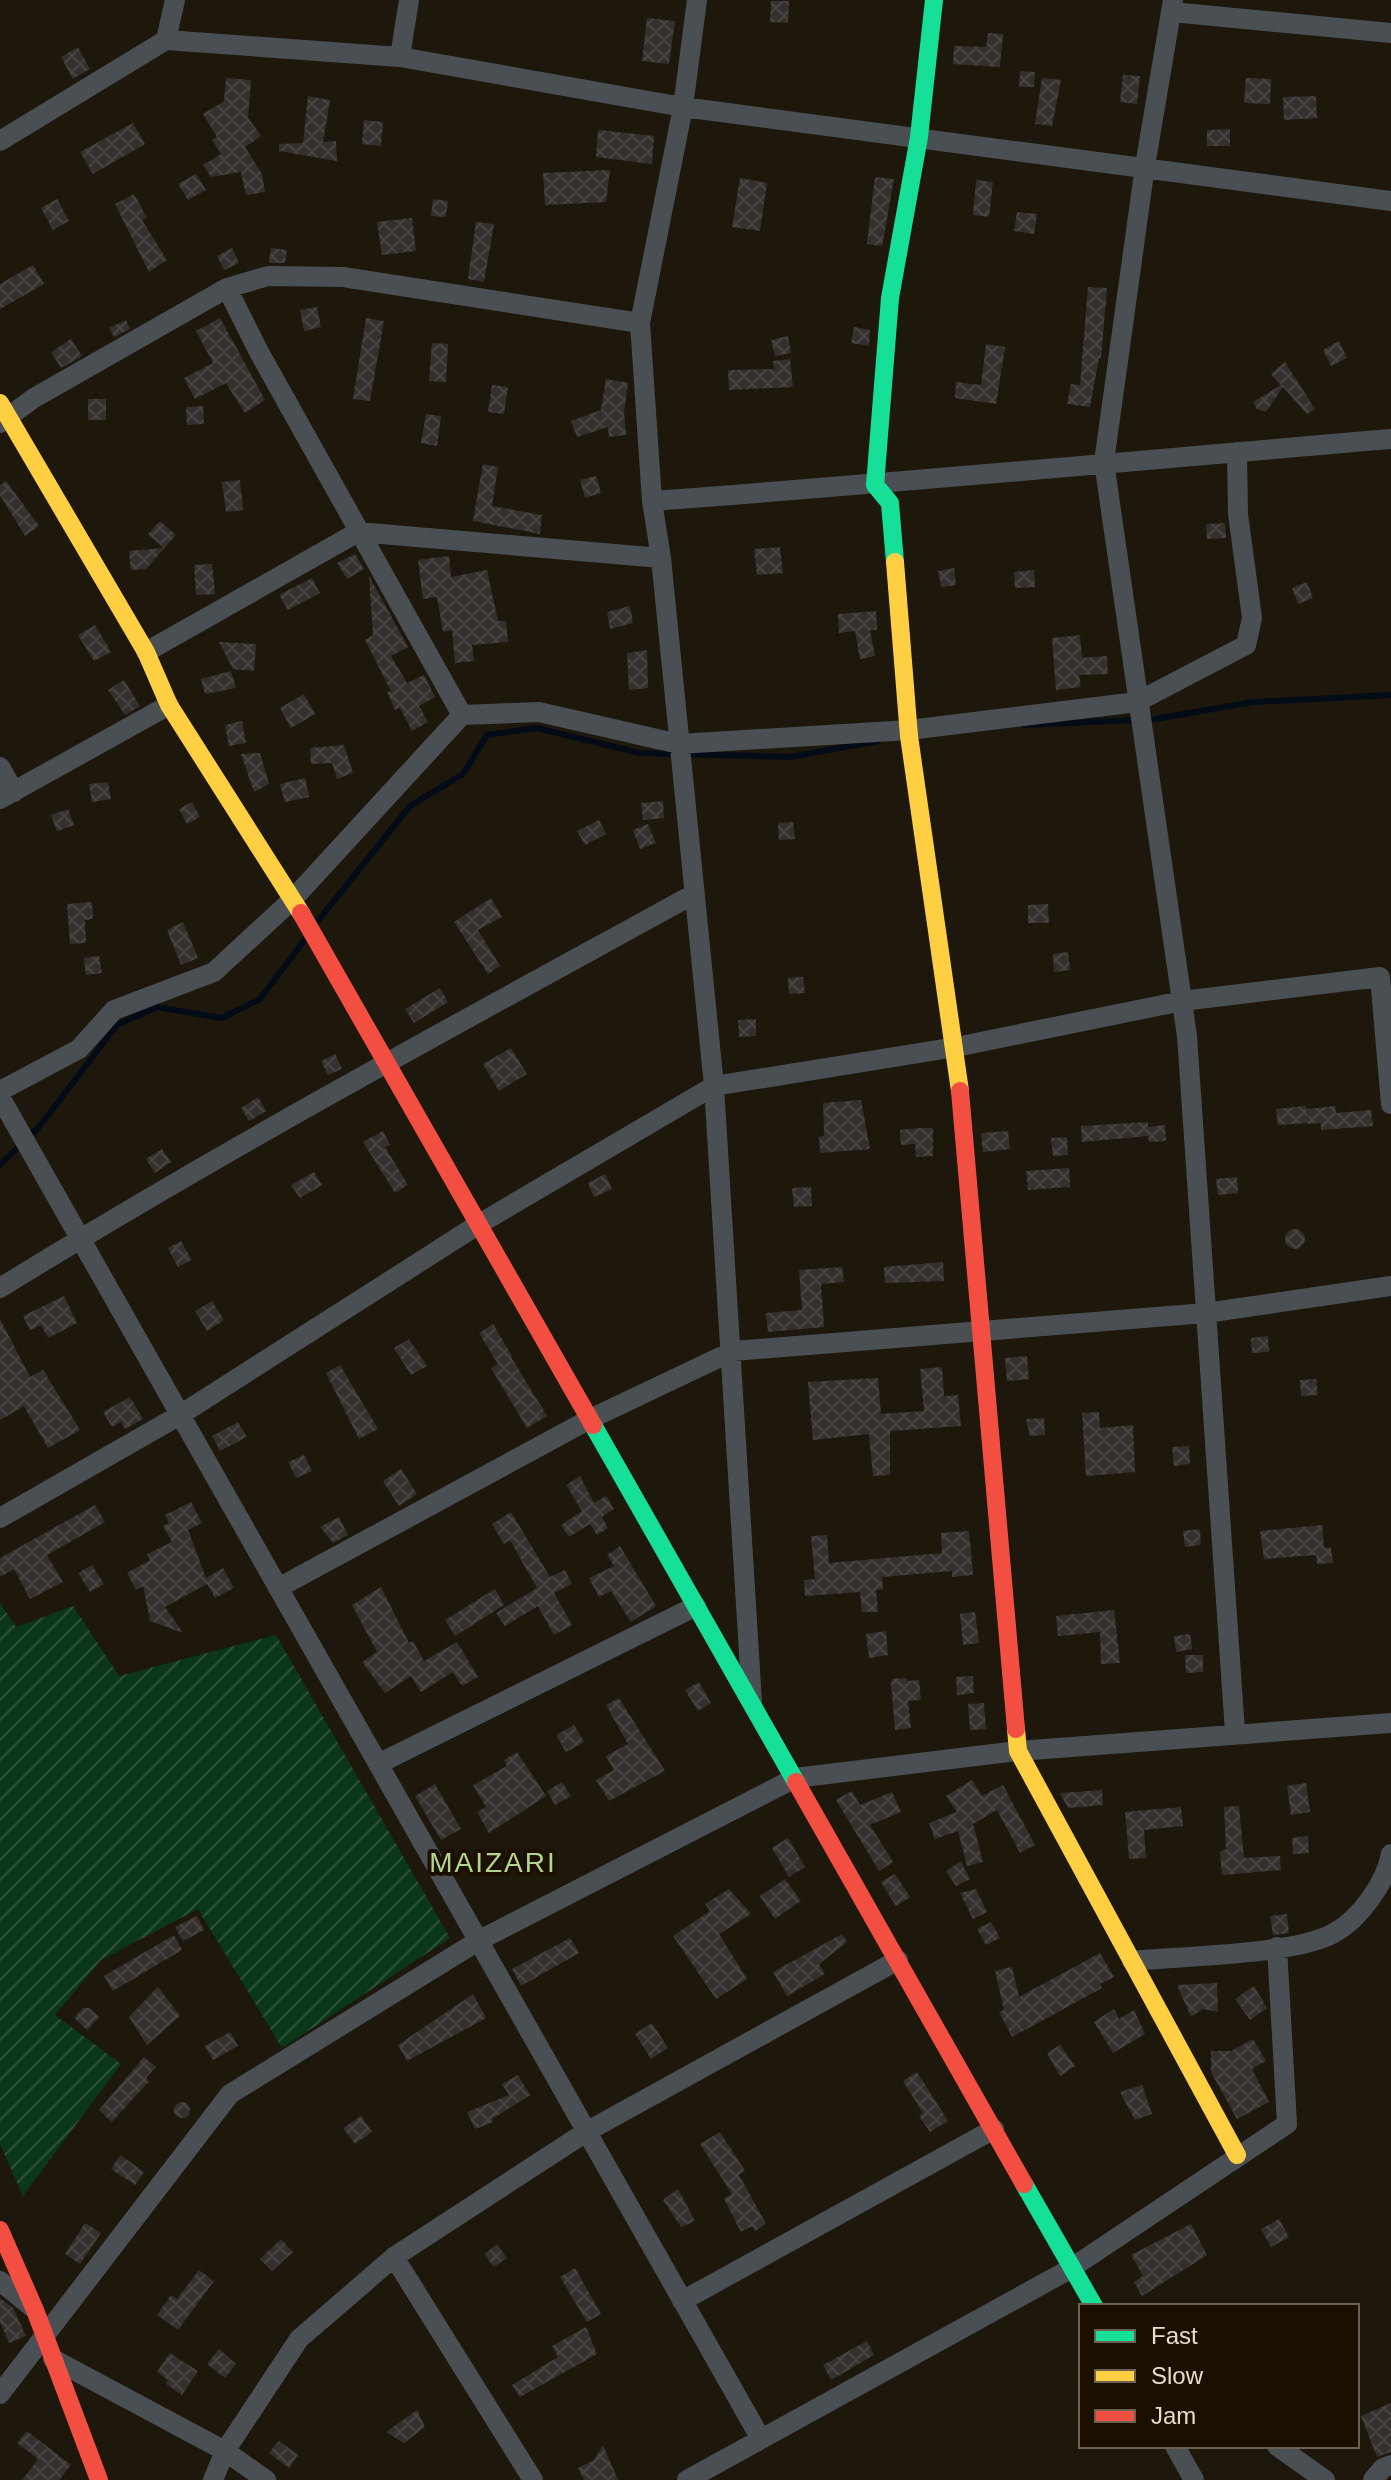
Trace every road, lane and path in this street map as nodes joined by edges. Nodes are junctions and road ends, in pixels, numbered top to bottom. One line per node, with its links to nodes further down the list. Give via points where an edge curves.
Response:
1 (175, 0): 7 (street)
2 (409, 0): 8 (street)
3 (697, 0): 9 (street)
4 (934, 0): 10 (street)
5 (1173, 6): 6 (street); 12 (street)
6 (1391, 33)
7 (166, 40): 8 (street); 11 (street)
8 (400, 57): 9 (street)
9 (683, 107): 10 (street); 15 (street)
10 (919, 137): 12 (street); 20 (street, via 890,298)
11 (0, 141)
12 (1145, 166): 13 (street); 19 (street)
13 (1391, 201)
14 (227, 288): 15 (street, via 268,276 343,277); 16 (street); 22 (street)
15 (640, 323): 21 (street)
16 (3, 415): 24 (street)
17 (1391, 439): 18 (street)
18 (1237, 452): 19 (street); 25 (street, via 1238,514 1252,618 1246,645)
19 (1104, 462): 20 (street); 25 (street)
20 (875, 485): 21 (street); 28 (street, via 890,503)
21 (652, 501): 23 (street)
22 (358, 532): 23 (street); 24 (street); 27 (street)
23 (661, 558): 29 (street)
24 (146, 652): 26 (street)
25 (1137, 702): 28 (street); 34 (street)
26 (169, 705): 31 (street); 33 (street)
27 (462, 715): 29 (street, via 539,712); 33 (street)
28 (909, 730): 29 (street); 35 (street)
29 (679, 744): 32 (street)
30 (0, 767): 31 (street)
31 (7, 795)
32 (694, 894): 36 (street); 37 (street)
33 (293, 899): 36 (street); 38 (street, via 214,972 114,1010 79,1049)
34 (1182, 1001): 35 (street); 40 (street, via 1380,977); 45 (street)
35 (956, 1047): 37 (street); 46 (street)
36 (387, 1063): 41 (street); 42 (street)
37 (714, 1086): 41 (street); 47 (street)
38 (0, 1091)
39 (0, 1097): 42 (street)
40 (1391, 1104)
41 (479, 1224): 48 (street); 49 (street)
42 (80, 1238): 44 (street); 48 (street)
43 (1391, 1286): 45 (street)
44 (0, 1288)
45 (1206, 1313): 46 (street); 55 (street)
46 (982, 1333): 47 (street); 56 (street)
47 (733, 1351): 49 (street); 53 (street)
48 (180, 1415): 50 (street); 51 (street)
49 (590, 1419): 51 (street); 52 (street)
50 (0, 1518)
51 (278, 1588): 57 (street)
52 (696, 1606): 53 (street); 57 (street)
53 (752, 1705): 58 (street)
54 (1391, 1723): 55 (street)
55 (1235, 1732): 56 (street)
56 (1018, 1751): 58 (street); 63 (street)
57 (378, 1764): 60 (street)
58 (795, 1778): 60 (street); 62 (street)
59 (1391, 1854): 61 (street, via 1366,1906 1335,1933)
60 (478, 1941): 65 (street); 74 (street, via 230,2094)
61 (1277, 1947): 63 (street); 66 (street, via 1287,2124)
62 (898, 1960): 64 (street); 65 (street)
63 (1132, 1961): 66 (street)
64 (994, 2129): 69 (street); 71 (street)
65 (586, 2132): 68 (street); 71 (street)
66 (1237, 2155): 69 (street)
67 (0, 2230): 73 (street)
68 (394, 2257): 80 (street, via 299,2339); 85 (street)
69 (1070, 2269): 72 (street); 77 (street)
70 (0, 2281): 73 (street)
71 (682, 2301): 77 (street)
72 (1093, 2304)
73 (35, 2310): 74 (street)
74 (45, 2334): 75 (street); 76 (street)
75 (53, 2359): 80 (street); 82 (street)
76 (0, 2394)
77 (761, 2439): 86 (street)
78 (1176, 2448): 87 (street)
79 (1280, 2448): 88 (street)
80 (225, 2451): 83 (street); 84 (street)
81 (1391, 2465): 89 (street)
82 (99, 2480)
83 (213, 2480)
84 (266, 2480)
85 (533, 2480)
86 (687, 2480)
87 (1194, 2480)
88 (1325, 2480)
89 (1373, 2480)

